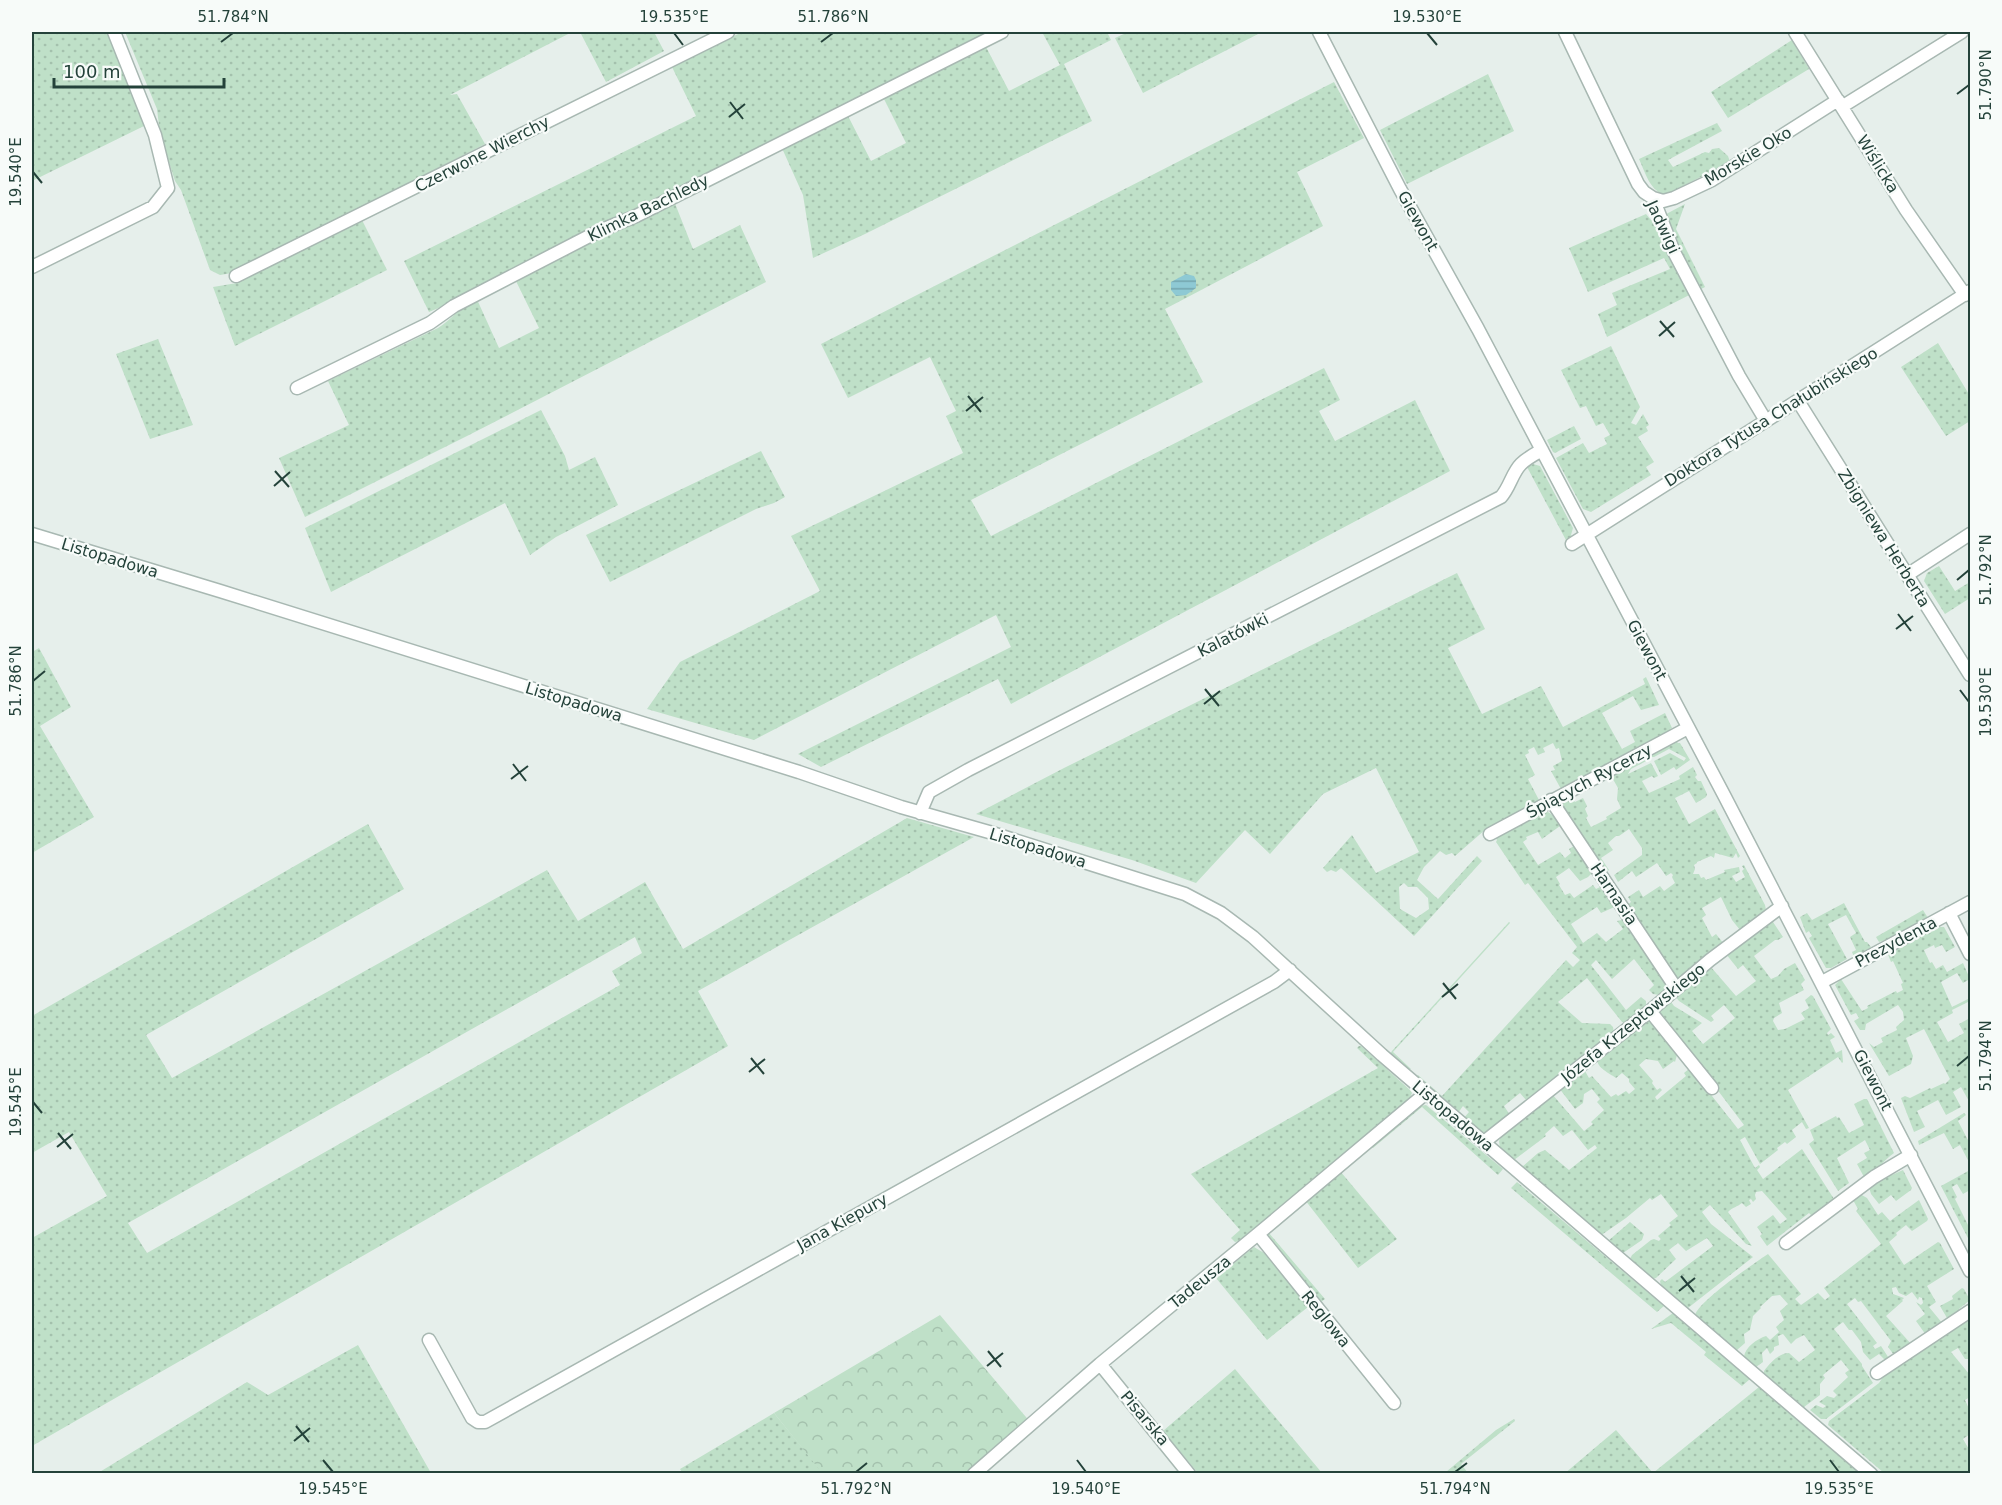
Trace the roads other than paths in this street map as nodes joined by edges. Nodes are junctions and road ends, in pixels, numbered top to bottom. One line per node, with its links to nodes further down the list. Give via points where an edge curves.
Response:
1 (114, 32): 10 (street, via 155,135 168,188 153,207)
2 (728, 32): 11 (street, Czerwone Wierchy)
3 (1002, 32): 13 (street, Klimka Bachledy, via 599,231 454,306 430,323)
4 (1319, 32): 16 (street, Giewont)
5 (1565, 32): 9 (street, Jadwigi, via 1638,184)
6 (1795, 32): 8 (street, Wiślicka)
7 (1962, 32): 8 (street, Morskie Oko)
8 (1840, 103): 9 (street, Morskie Oko, via 1712,180 1674,198); 12 (street, Wiślicka, via 1906,210)
9 (1653, 198): 15 (street, Jadwigi, via 1674,252)
10 (32, 267)
11 (236, 276)
12 (1968, 293): 14 (street, Doktora Tytusa Chałubińskiego)
13 (297, 388)
14 (1798, 401): 15 (street, Doktora Tytusa Chałubińskiego); 21 (street, Zbigniewa Herberta)
15 (1766, 421): 18 (street, Doktora Tytusa Chałubińskiego)
16 (1542, 450): 18 (street, Giewont); 25 (street, Kalatówki, via 1521,464 1501,497 939,786 929,792)
17 (32, 534): 25 (street, Listopadowa)
18 (1586, 534): 20 (street, Doktora Tytusa Chałubińskiego); 23 (street, Giewont)
19 (1971, 534): 21 (street)
20 (1572, 544)
21 (1908, 575): 22 (street, Zbigniewa Herberta)
22 (1971, 675)
23 (1688, 728): 24 (street, Śpiących Rycerzy); 28 (street, Giewont)
24 (1551, 800): 26 (street, Śpiących Rycerzy); 33 (street, Harnasia)
25 (920, 813): 31 (street, Listopadowa, via 1196,898 1240,927)
26 (1490, 834)
27 (1971, 902): 29 (street, Prezydenta)
28 (1782, 906): 32 (street, Giewont); 33 (street, Józefa Krzeptowskiego)
29 (1949, 913): 30 (street); 32 (street, Prezydenta)
30 (1971, 954)
31 (1290, 970): 36 (street, Listopadowa); 43 (street, Jana Kiepury, via 485,1422 472,1418)
32 (1822, 982): 38 (street, Giewont)
33 (1676, 988): 34 (street, Józefa Krzeptowskiego)
34 (1650, 1011): 35 (street); 37 (street, Józefa Krzeptowskiego)
35 (1712, 1088)
36 (1426, 1093): 37 (street, Listopadowa); 39 (street, Tadeusza)
37 (1484, 1142): 49 (street, Listopadowa)
38 (1911, 1155): 40 (street, via 1874,1177); 41 (street, Giewont)
39 (1258, 1234): 44 (street, Tadeusza); 46 (street, Reglowa)
40 (1786, 1243)
41 (1971, 1271)
42 (1971, 1311): 45 (street)
43 (429, 1340)
44 (1100, 1364): 47 (street, Tadeusza); 48 (street, Pisarska)
45 (1877, 1373)
46 (1394, 1403)
47 (974, 1473)
48 (1189, 1473)
49 (1871, 1473)

